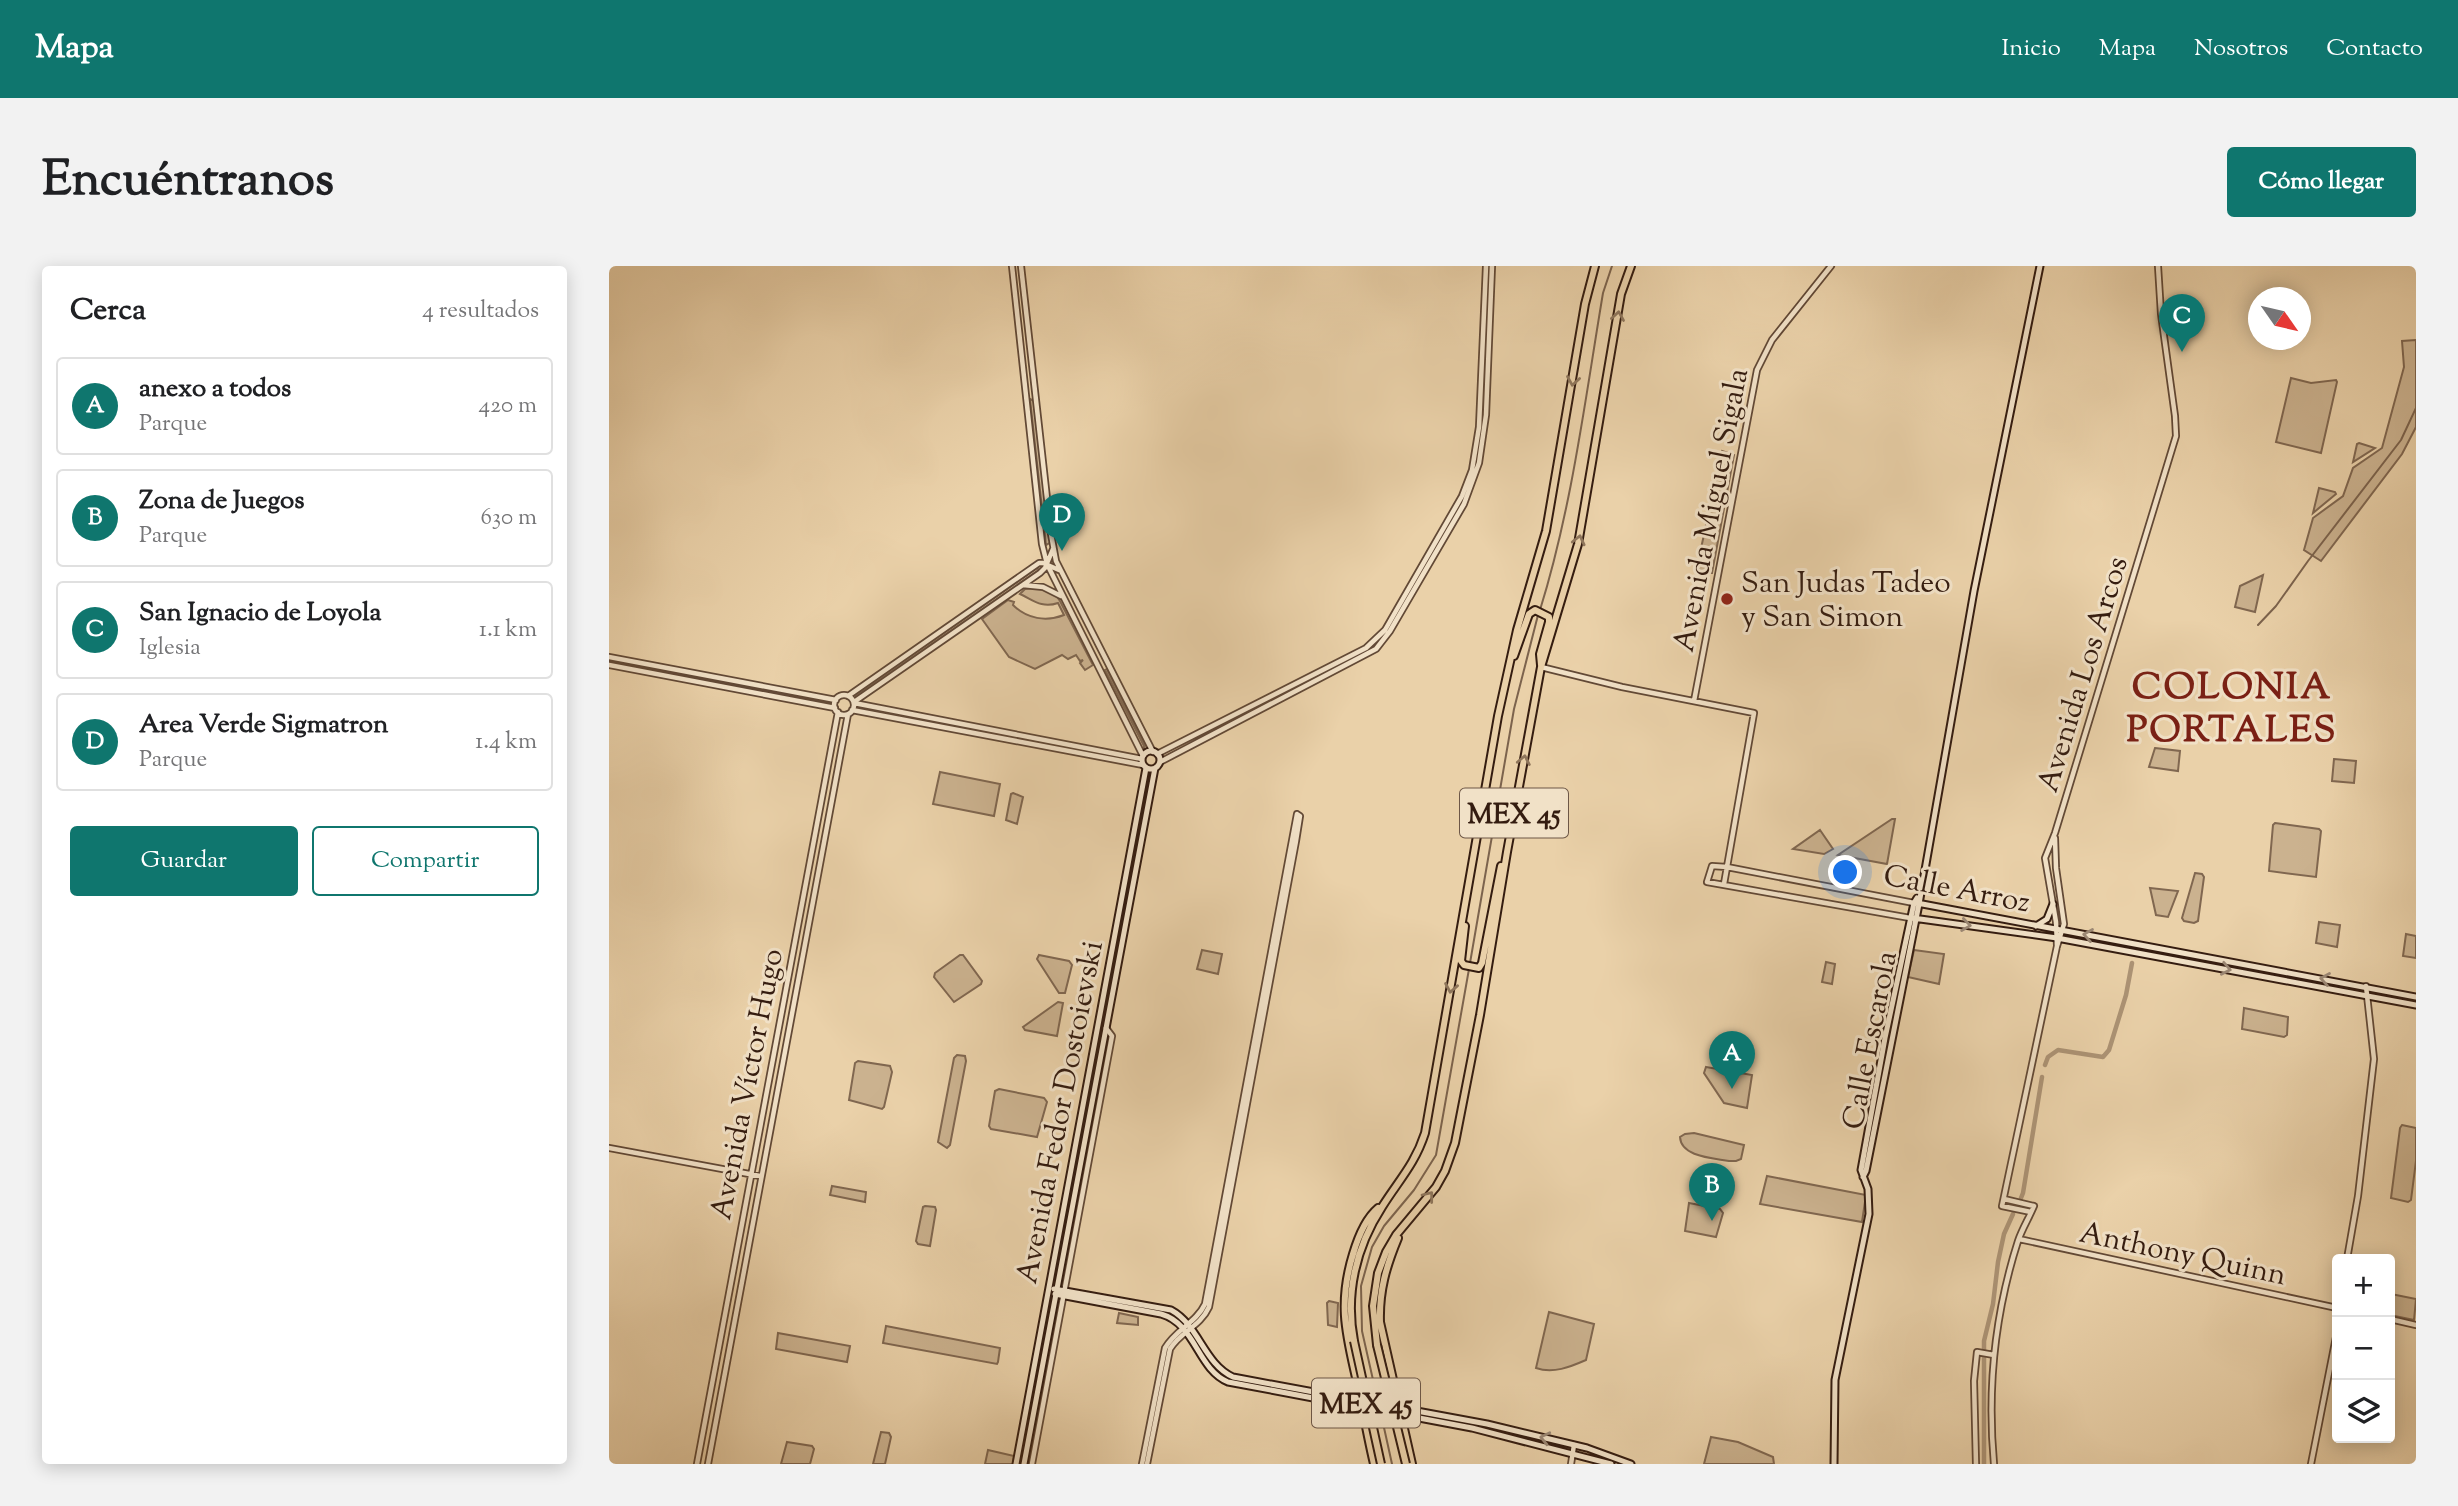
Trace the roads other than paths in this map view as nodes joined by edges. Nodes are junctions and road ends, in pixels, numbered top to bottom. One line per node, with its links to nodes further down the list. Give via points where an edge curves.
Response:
1 (1012, 266): 11 (street)
2 (1021, 266): 10 (street)
3 (1486, 266): 25 (street, via 1474,463 1458,504 1385,630 1366,648)
4 (1492, 266): 27 (street, via 1486,415 1479,463 1464,504 1385,639 1353,662)
5 (1595, 266): 18 (highway, MEX 45, one-way to 18, via 1546,531)
6 (1631, 266): 17 (highway, MEX 45, one-way to 6, via 1578,544 1621,294)
7 (1831, 266): 21 (street, Avenida Miguel Sigala, via 1772,340 1757,370)
8 (2040, 266): 37 (main road)
9 (2157, 268): 32 (street, Avenida Los Arcos, via 2176,429 2174,447)
10 (1053, 549): 11 (street); 12 (street)
11 (1047, 564): 12 (street); 13 (street); 14 (street); 19 (street, via 1039,563)
12 (1060, 570): 25 (street)
13 (1022, 585): 14 (street, via 1043,587); 22 (street)
14 (1063, 598): 26 (street)
15 (609, 657): 20 (street)
16 (609, 665): 23 (street)
17 (1541, 667): 18 (highway, via 1549,622 1547,615 1535,610 1529,614); 21 (street); 34 (highway, MEX 45, one-way to 17)
18 (1508, 668): 33 (highway, MEX 45)
19 (848, 696): 20 (street); 22 (street)
20 (836, 700): 23 (street)
21 (1694, 701): 35 (street, via 1755,716)
22 (854, 703): 24 (street); 26 (street)
23 (837, 710): 24 (street); 29 (street, Avenida Víctor Hugo)
24 (850, 712): 26 (street); 30 (street, Avenida Víctor Hugo)
25 (1155, 753): 26 (main road); 27 (main road)
26 (1144, 762): 28 (main road); 59 (main road, Avenida Fedor Dostoievski)
27 (1160, 762): 28 (main road)
28 (1155, 768): 47 (main road, Avenida Fedor Dostoievski)
29 (819, 810): 30 (street); 51 (street, Avenida Víctor Hugo)
30 (829, 812): 52 (street, Avenida Víctor Hugo)
31 (1298, 814): 65 (street, via 1209,1307)
32 (2055, 833): 38 (street, Avenida Los Arcos, via 2045,858); 41 (street, Avenida Los Arcos)
33 (1474, 851): 34 (highway, via 1461,958 1464,965 1478,968); 49 (highway, MEX 45, one-way to 49)
34 (1507, 852): 56 (highway, MEX 45, one-way to 34, via 1436,1187 1455,1143)
35 (1727, 867): 36 (street); 36 (street, via 1714,866 1708,874 1707,882); 37 (street, Calle Arroz)
36 (1724, 884): 39 (street, Calle Arroz)
37 (1916, 903): 39 (main road, Calle Escarola); 40 (main road, Calle Arroz)
38 (2053, 905): 40 (main road, via 2047,919); 41 (street, Avenida Los Arcos)
39 (1913, 918): 42 (main road, Calle Arroz, one-way to 42); 86 (main road, Calle Escarola, via 1863,1173 1870,1214 1835,1380)
40 (2035, 927): 41 (main road, Calle Arroz)
41 (2060, 930): 42 (street, Avenida Los Arcos); 43 (main road, Calle Arroz, one-way to 41)
42 (2059, 939): 44 (main road, Calle Arroz, one-way to 44); 53 (street, Avenida Los Arcos)
43 (2366, 986): 44 (street); 45 (main road, Calle Arroz)
44 (2367, 995): 46 (main road, Calle Arroz); 58 (street, via 2373,1068)
45 (2416, 996)
46 (2416, 1005)
47 (1106, 1028): 60 (main road, Avenida Fedor Dostoievski); 61 (street, via 1112,1036)
48 (1430, 1054): 49 (highway)
49 (1439, 1055): 54 (highway, MEX 45, via 1420,1148)
50 (609, 1148): 51 (street)
51 (751, 1174): 52 (street); 73 (street, Avenida Víctor Hugo)
52 (760, 1177): 74 (street, Avenida Víctor Hugo)
53 (2004, 1199): 55 (street, Avenida Los Arcos, via 2002,1206); 55 (street, via 2034,1206)
54 (1383, 1205): 68 (highway, via 1359,1236 1344,1294 1346,1342); 80 (highway, MEX 45, bridge, via 1356,1266 1351,1302 1354,1341)
55 (2031, 1212): 57 (street)
56 (1402, 1227): 69 (highway, via 1379,1299 1383,1344); 81 (highway, MEX 45, bridge, via 1386,1251 1373,1306 1377,1345)
57 (2019, 1239): 62 (street, Anthony Quinn); 66 (street)
58 (2348, 1254)
59 (1049, 1291): 60 (main road); 75 (main road, Avenida Fedor Dostoievski)
60 (1056, 1292): 61 (main road); 76 (main road, Avenida Fedor Dostoievski)
61 (1064, 1293): 65 (main road, via 1161,1314); 77 (street)
62 (2332, 1307)
63 (2395, 1320): 64 (street)
64 (2416, 1325)
65 (1188, 1328): 68 (main road, via 1218,1366 1233,1377); 78 (street, via 1171,1337 1165,1348)
66 (1992, 1355): 87 (street, via 1979,1352); 88 (street)
67 (2332, 1357): 89 (street)
68 (1363, 1404): 69 (main road, bridge); 79 (highway)
69 (1400, 1410): 70 (main road); 82 (highway)
70 (1433, 1417): 71 (main road, one-way to 70); 72 (main road)
71 (1574, 1445): 72 (street); 85 (main road)
72 (1573, 1453): 83 (street); 84 (main road)
73 (697, 1464)
74 (708, 1464)
75 (1016, 1464)
76 (1024, 1464)
77 (1032, 1464)
78 (1145, 1464)
79 (1374, 1464)
80 (1381, 1464)
81 (1406, 1464)
82 (1412, 1464)
83 (1571, 1464)
84 (1611, 1464)
85 (1631, 1464)
86 (1834, 1464)
87 (1976, 1464)
88 (1994, 1464)
89 (2311, 1464)

